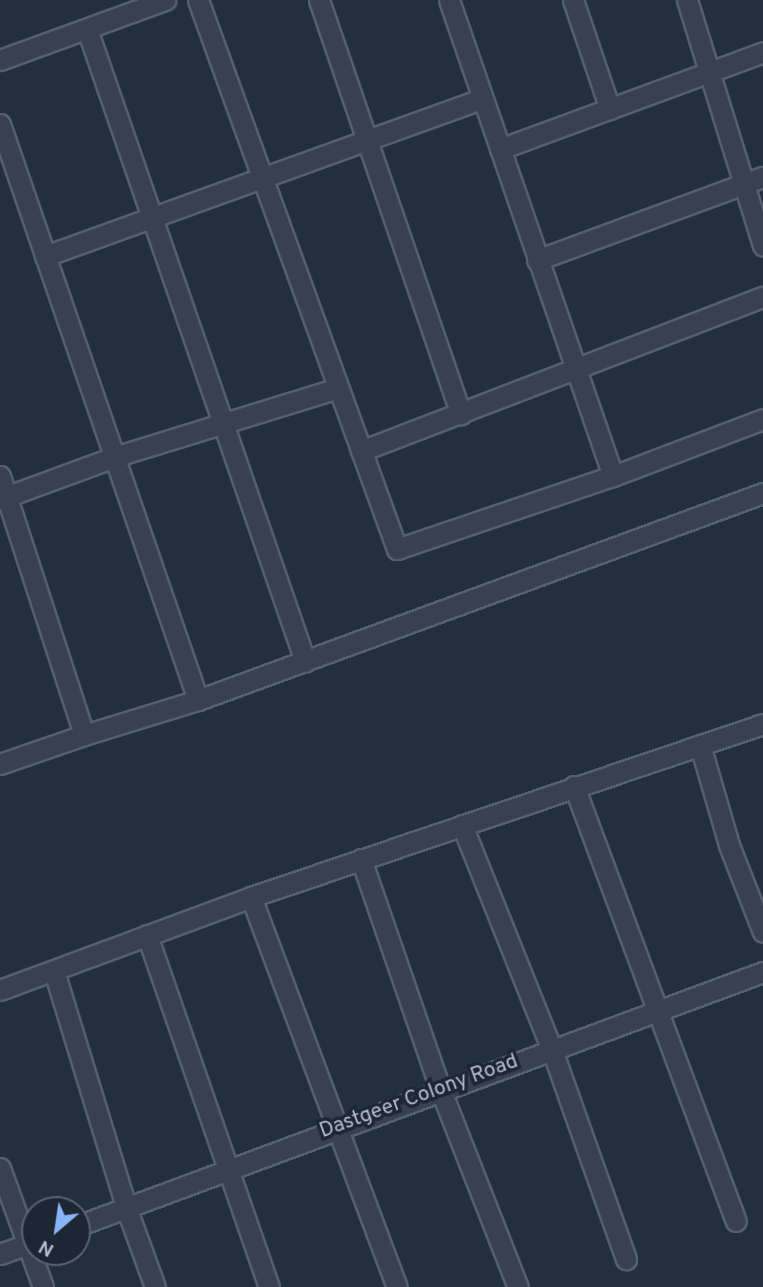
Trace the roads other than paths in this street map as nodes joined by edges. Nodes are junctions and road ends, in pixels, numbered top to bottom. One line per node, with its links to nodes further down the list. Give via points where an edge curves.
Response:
1 (165, 0): 7 (street)
2 (198, 0): 17 (street)
3 (318, 0): 14 (street)
4 (449, 0): 11 (street)
5 (573, 0): 12 (street)
6 (687, 0): 10 (street)
7 (87, 29): 9 (street); 19 (street)
8 (763, 52): 10 (street)
9 (0, 61)
10 (710, 72): 12 (street); 18 (street)
11 (482, 99): 14 (street); 15 (street)
12 (610, 109): 15 (street)
13 (0, 124): 21 (street)
14 (367, 140): 17 (street); 26 (street)
15 (500, 149): 22 (street)
16 (763, 177): 18 (street)
17 (262, 178): 19 (street); 25 (street)
18 (743, 185): 20 (street); 22 (street)
19 (152, 218): 21 (street); 28 (street)
20 (763, 246)
21 (46, 256): 30 (street)
22 (537, 260): 24 (street)
23 (763, 298): 24 (street)
24 (576, 372): 26 (street); 32 (street)
25 (338, 388): 28 (street); 29 (street)
26 (461, 414): 29 (street)
27 (763, 419): 32 (street)
28 (223, 423): 30 (street); 35 (street)
29 (361, 451): 32 (street, via 397,549)
30 (114, 457): 34 (street); 36 (street)
31 (0, 476): 34 (street)
32 (612, 476)
33 (763, 492): 35 (street)
34 (3, 498): 38 (street)
35 (305, 661): 36 (street)
36 (198, 700): 38 (street)
37 (763, 724): 39 (street)
38 (84, 735): 40 (street)
39 (700, 745): 41 (street); 45 (street, via 729,845)
40 (0, 764)
41 (574, 786): 42 (street); 50 (street)
42 (462, 825): 43 (street); 51 (street)
43 (361, 859): 44 (street); 52 (street)
44 (251, 897): 46 (street); 53 (street)
45 (763, 932)
46 (147, 935): 47 (street); 55 (street)
47 (54, 971): 49 (street); 56 (street)
48 (763, 972): 50 (street, Dastgeer Colony Road)
49 (0, 990)
50 (655, 1012): 51 (street, Dastgeer Colony Road); 59 (street)
51 (552, 1050): 52 (street, Dastgeer Colony Road); 62 (street)
52 (441, 1091): 53 (street, Dastgeer Colony Road); 68 (street)
53 (334, 1127): 55 (street, Dastgeer Colony Road); 67 (street)
54 (0, 1168): 57 (street)
55 (227, 1168): 56 (street, Dastgeer Colony Road); 66 (street)
56 (126, 1208): 58 (street, Dastgeer Colony Road); 65 (street)
57 (21, 1219)
58 (91, 1221)
59 (736, 1221)
60 (21, 1247): 61 (street)
61 (0, 1254)
62 (626, 1259)
63 (37, 1266): 64 (street)
64 (43, 1287)
65 (155, 1287)
66 (269, 1287)
67 (397, 1287)
68 (518, 1287)

